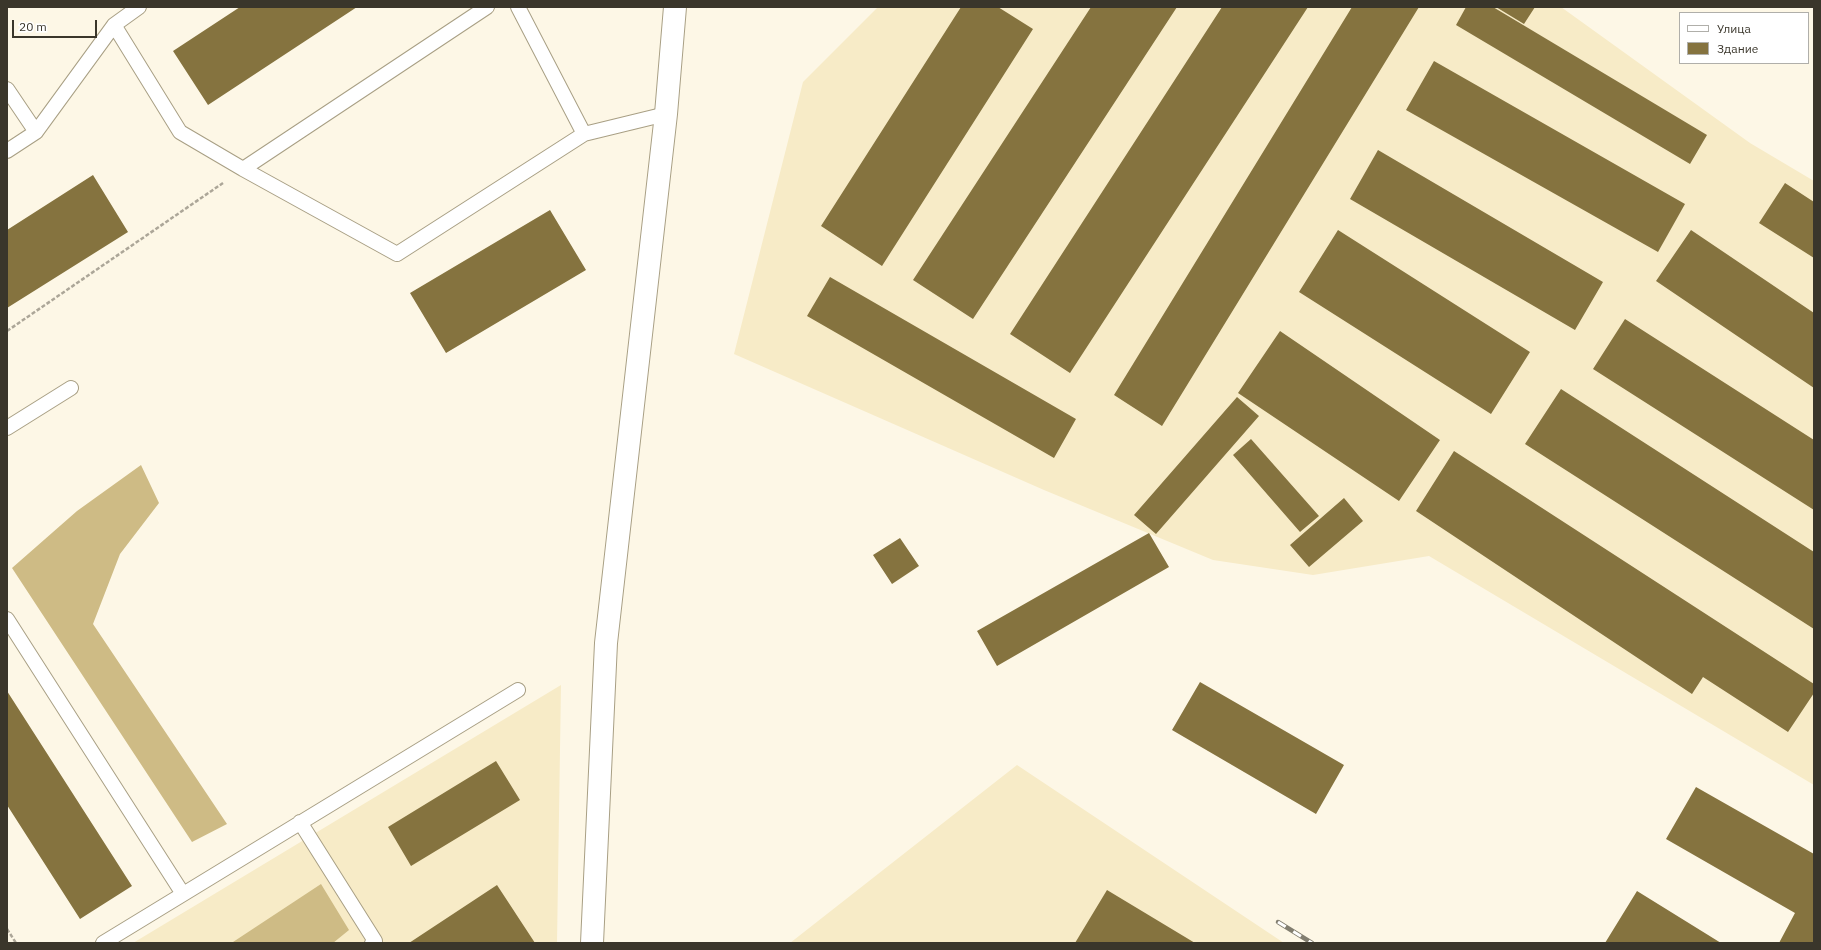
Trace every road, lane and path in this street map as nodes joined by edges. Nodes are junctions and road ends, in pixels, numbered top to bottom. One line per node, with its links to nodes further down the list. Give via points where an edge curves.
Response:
1 (138, 7): 5 (lane)
2 (487, 7): 11 (lane)
3 (518, 7): 9 (lane)
4 (675, 7): 7 (street)
5 (114, 25): 8 (lane); 11 (lane, via 180,132)
6 (7, 89): 8 (lane)
7 (666, 114): 9 (lane); 23 (street, via 606,643)
8 (36, 132): 10 (lane)
9 (584, 134): 11 (lane, via 397,254)
10 (7, 151)
11 (243, 169): 12 (path)
12 (7, 331)
13 (71, 388): 14 (lane)
14 (7, 428)
15 (7, 619): 18 (lane)
16 (518, 690): 17 (lane)
17 (300, 822): 18 (lane); 22 (lane, via 375,941)
18 (183, 894): 21 (lane)
19 (7, 929): 20 (path)
20 (16, 943)
21 (103, 943)
22 (372, 943)
23 (592, 943)

